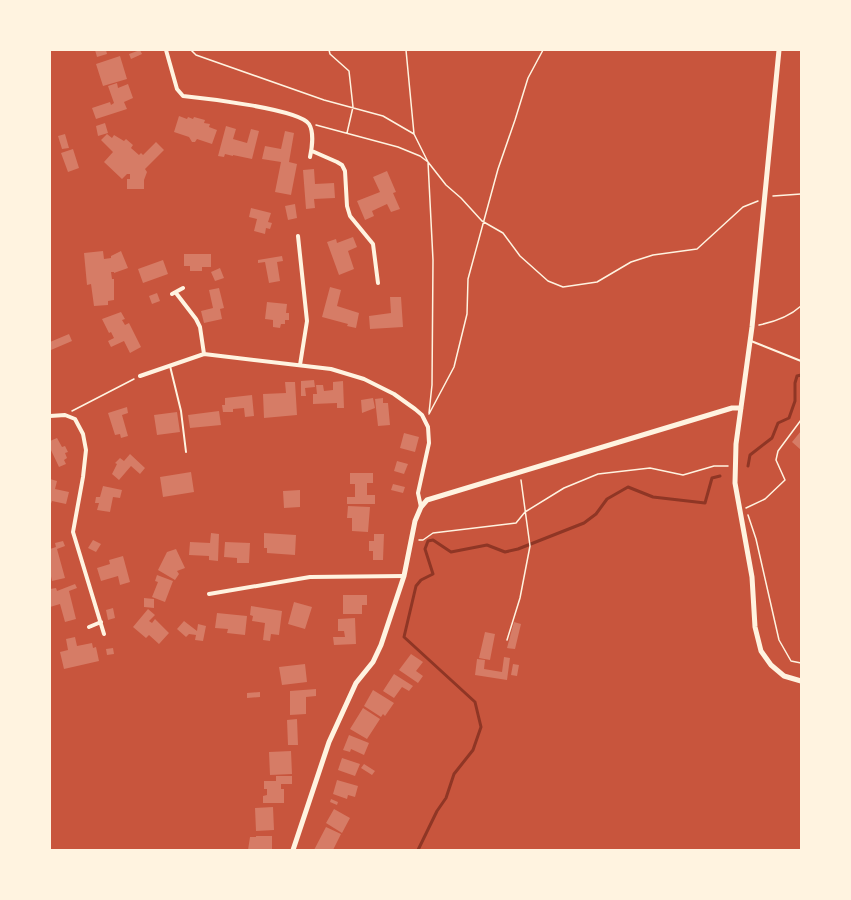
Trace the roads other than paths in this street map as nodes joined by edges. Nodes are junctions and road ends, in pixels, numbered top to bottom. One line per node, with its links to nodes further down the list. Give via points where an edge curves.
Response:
1 (166, 50): 3 (street, via 177,89 183,96 223,100 298,116 309,124)
2 (779, 50): 8 (street)
3 (312, 151): 4 (street); 6 (street, via 342,165 345,171 346,206 350,216 373,244)
4 (310, 157)
5 (298, 236): 12 (street, via 307,321)
6 (378, 283)
7 (183, 288): 9 (street, via 174,293 198,323)
8 (750, 340): 10 (lane); 14 (street)
9 (204, 354): 11 (street); 12 (street)
10 (801, 361)
11 (170, 365): 13 (street); 16 (lane, via 181,411)
12 (300, 365): 17 (street, via 331,369 364,379 394,394 422,416 428,427 429,443 418,493)
13 (140, 376)
14 (741, 408): 17 (street, via 732,408 427,500); 23 (street, via 734,466 735,483 742,510 752,577 755,627 761,650 771,664 780,673)
15 (50, 416): 20 (street, via 65,415 74,419 84,434 86,450 83,477 73,532)
16 (186, 452)
17 (421, 507): 18 (street)
18 (404, 576): 19 (street, via 310,577); 24 (street, via 381,645 373,662 356,683 329,742)
19 (209, 594)
20 (101, 622): 21 (street); 22 (street)
21 (89, 627)
22 (104, 634)
23 (801, 681)
24 (292, 850)

